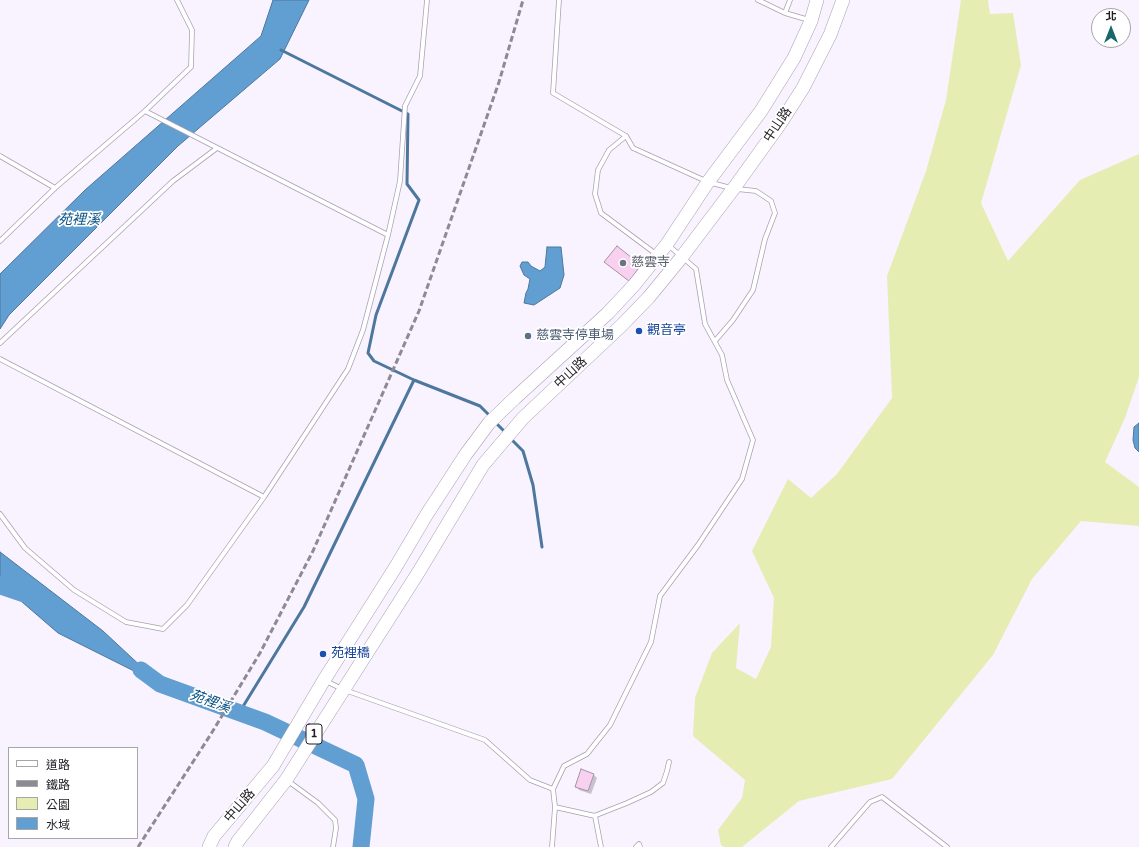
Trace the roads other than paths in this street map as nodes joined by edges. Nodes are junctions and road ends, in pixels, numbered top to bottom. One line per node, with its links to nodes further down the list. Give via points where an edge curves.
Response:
1 (177, 0): 10 (lane, via 192,30 191,66)
2 (427, 0): 17 (lane, via 420,76 405,106 400,181)
3 (559, 0): 11 (lane, via 553,93)
4 (758, 0): 8 (lane)
5 (790, 0): 8 (lane)
6 (818, 0): 9 (main road, 中山路 / 1)
7 (843, 0): 16 (main road, 中山路 / 1, via 830,35 802,88 780,124)
8 (785, 13): 9 (lane)
9 (811, 21): 14 (main road, 中山路 / 1, via 794,58 761,111)
10 (145, 111): 12 (lane); 15 (lane)
11 (626, 136): 14 (lane, via 633,148); 20 (lane, via 609,150 598,170 596,194 601,213)
12 (216, 147): 17 (lane); 25 (lane, via 173,181)
13 (0, 156): 15 (lane)
14 (708, 182): 16 (lane); 19 (main road, 中山路 / 1)
15 (55, 188): 18 (lane)
16 (734, 188): 21 (main road, 中山路 / 1); 24 (lane, via 756,191 771,201 775,213 765,239 753,290)
17 (388, 235): 27 (lane, via 363,330 348,369)
18 (0, 241)
19 (667, 244): 20 (main road, 中山路 / 1); 21 (lane)
20 (658, 255): 22 (main road, 中山路 / 1)
21 (681, 258): 23 (main road, 中山路 / 1); 24 (lane, via 696,269 705,324)
22 (608, 313): 23 (main road); 29 (main road, 中山路 / 1, via 489,423 427,514)
23 (622, 325): 30 (main road, 中山路 / 1, via 523,418 483,465 418,573)
24 (715, 341): 33 (lane, via 722,355 727,380 753,440 742,479 660,596 651,642 610,725 587,754 564,766)
25 (0, 343)
26 (0, 359): 27 (lane)
27 (264, 497): 28 (lane, via 187,605 163,629 126,622 74,590 25,548)
28 (0, 514)
29 (324, 680): 30 (lane); 36 (main road, 中山路 / 1, via 273,766 214,836)
30 (342, 689): 32 (main road, 1); 33 (lane, via 485,740 530,780)
31 (669, 762): 35 (lane, via 663,783 651,792)
32 (286, 780): 37 (main road, 中山路 / 1); 38 (lane, via 318,803 334,820 336,828)
33 (554, 789): 34 (lane)
34 (555, 807): 35 (lane); 39 (lane)
35 (594, 816): 40 (lane)
36 (209, 847)
37 (235, 847)
38 (333, 847)
39 (552, 847)
40 (601, 847)
41 (636, 847): 42 (lane, via 639,844)
42 (640, 847)
43 (831, 847): 44 (lane, via 870,802 882,797)
44 (947, 847)

